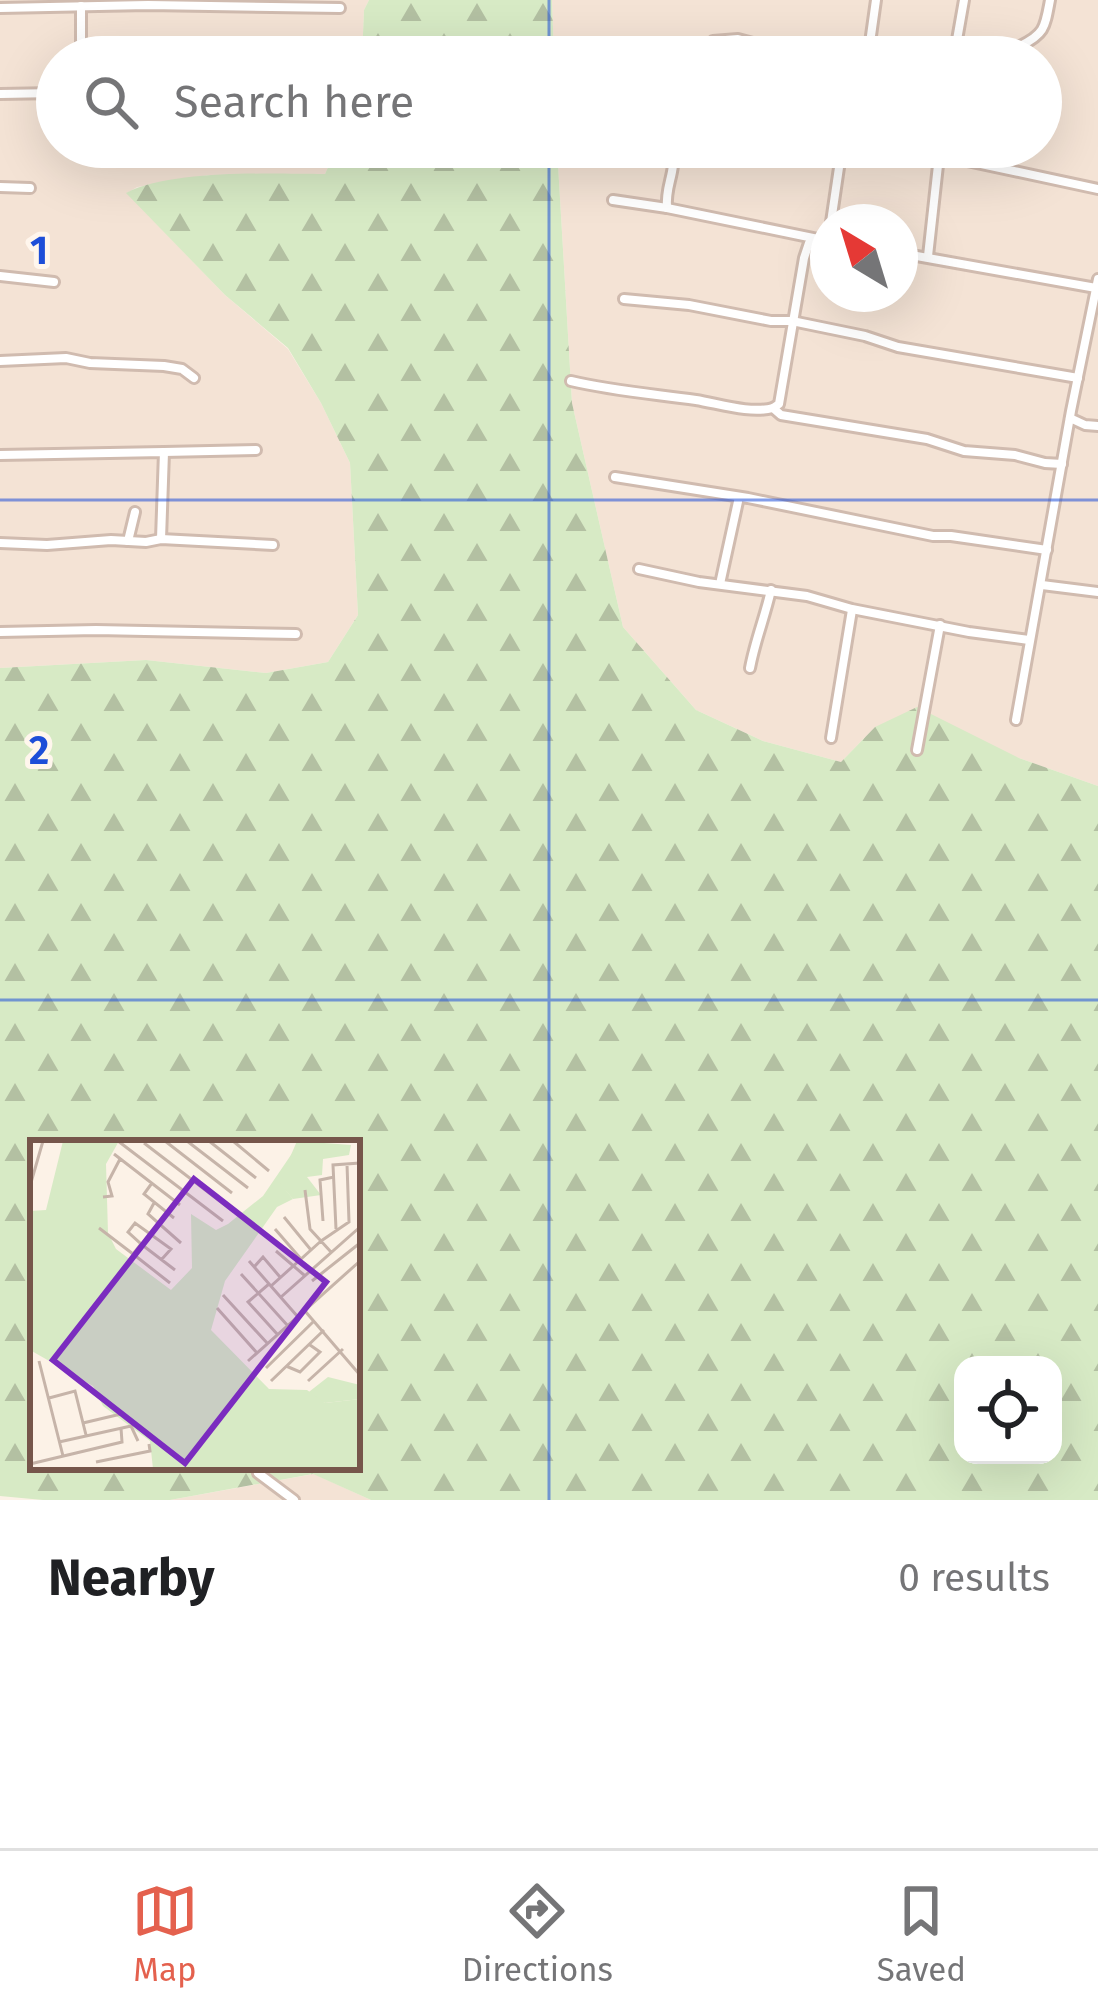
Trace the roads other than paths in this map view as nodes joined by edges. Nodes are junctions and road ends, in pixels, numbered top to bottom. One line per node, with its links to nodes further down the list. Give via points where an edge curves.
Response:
1 (876, 0): 9 (street)
2 (964, 0): 10 (street)
3 (1050, 0): 11 (street)
4 (148, 3): 5 (street); 7 (street)
5 (81, 6): 6 (street); 8 (street)
6 (0, 8)
7 (340, 8)
8 (81, 36)
9 (871, 36)
10 (958, 36)
11 (1040, 36)
12 (36, 93): 13 (street)
13 (0, 94)
14 (675, 168): 23 (street)
15 (842, 168): 22 (street)
16 (938, 168): 27 (street)
17 (1011, 168): 20 (street)
18 (0, 187): 19 (street)
19 (30, 188)
20 (1098, 189)
21 (613, 200): 23 (street)
22 (835, 204)
23 (667, 208): 24 (street)
24 (810, 237)
25 (810, 243): 32 (street)
26 (918, 255): 27 (street)
27 (928, 256): 30 (street)
28 (0, 276): 29 (street)
29 (54, 282)
30 (1097, 284): 35 (street)
31 (624, 299): 32 (street)
32 (792, 321): 35 (street); 37 (street)
33 (0, 361): 34 (street, via 164,366)
34 (194, 378)
35 (1078, 378): 38 (street)
36 (571, 381): 37 (street)
37 (773, 408): 43 (street)
38 (1070, 418): 39 (street); 43 (street)
39 (1098, 426)
40 (256, 450): 41 (street)
41 (164, 452): 42 (street); 47 (street)
42 (0, 455)
43 (1062, 464): 51 (street)
44 (616, 477): 45 (street)
45 (739, 497): 51 (street); 53 (street)
46 (135, 512): 48 (street)
47 (161, 539): 48 (street); 50 (street)
48 (128, 541): 49 (street)
49 (0, 543)
50 (273, 545)
51 (1047, 550): 54 (street)
52 (639, 569): 53 (street)
53 (720, 584): 55 (street)
54 (1042, 585): 56 (street); 61 (street)
55 (771, 590): 57 (street); 62 (street)
56 (1098, 592)
57 (852, 609): 58 (street); 64 (street)
58 (940, 625): 61 (street); 65 (street)
59 (0, 632): 60 (street)
60 (296, 634)
61 (1029, 640): 63 (street)
62 (750, 668)
63 (1016, 720)
64 (831, 738)
65 (917, 750)
66 (258, 1473): 67 (street)
67 (294, 1500)

